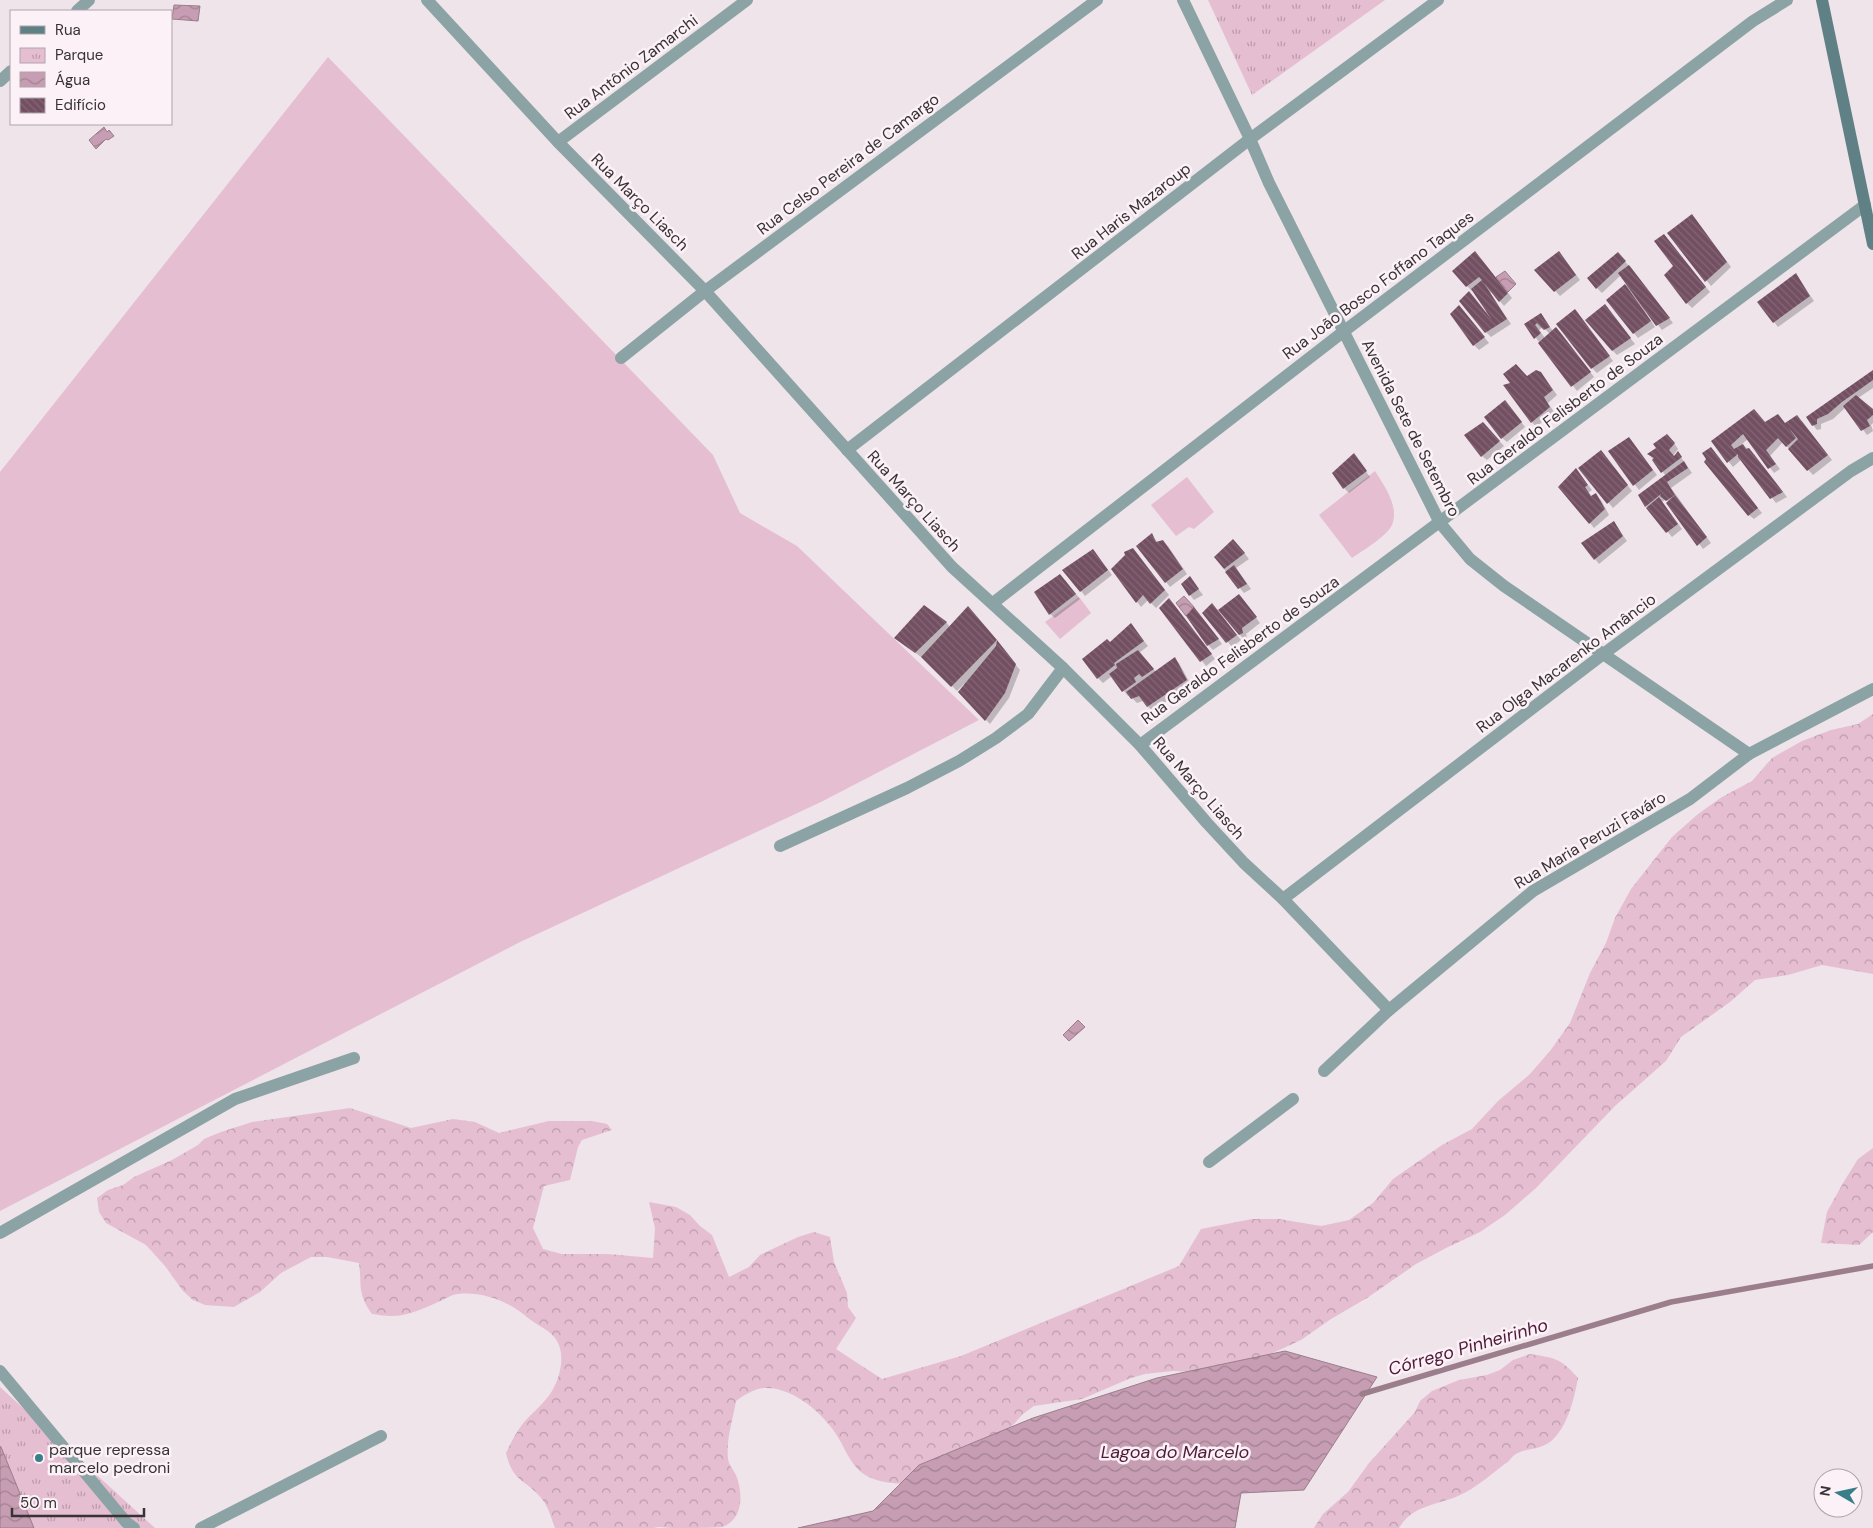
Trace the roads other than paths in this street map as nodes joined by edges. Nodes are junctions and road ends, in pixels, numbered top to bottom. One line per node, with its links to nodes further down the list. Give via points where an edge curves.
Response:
1 (89, 0): 9 (street)
2 (427, 0): 13 (street, Rua Março Liasch)
3 (747, 0): 13 (street, Rua Antônio Zamarchi)
4 (1097, 0): 16 (street, Rua Celso Pereira de Camargo)
5 (1183, 0): 12 (street, Avenida Sete de Setembro)
6 (1438, 0): 12 (street, Rua Haris Mazaroup)
7 (1787, 0): 17 (street, Rua João Bosco Foffano Taques, via 1753,21)
8 (1822, 0): 14 (street)
9 (78, 10)
10 (10, 71): 11 (street)
11 (0, 81)
12 (1250, 140): 17 (street, Avenida Sete de Setembro); 19 (street, Rua Haris Mazaroup)
13 (558, 142): 16 (street, Rua Março Liasch)
14 (1865, 205): 15 (street); 21 (street, Rua Geraldo Felisberto de Souza)
15 (1873, 244)
16 (705, 291): 18 (street, Rua Celso Pereira de Camargo); 19 (street, Rua Março Liasch)
17 (1343, 332): 21 (street, Avenida Sete de Setembro); 22 (street, Rua João Bosco Foffano Taques)
18 (621, 358)
19 (847, 450): 22 (street, Rua Março Liasch, via 952,567)
20 (1873, 458): 23 (street, Rua Olga Macarenko Amâncio)
21 (1440, 523): 23 (street, Avenida Sete de Setembro, via 1470,559); 26 (street, Rua Geraldo Felisberto de Souza)
22 (993, 603): 24 (street, Rua Março Liasch)
23 (1602, 655): 27 (street, Avenida Sete de Setembro); 29 (street, Rua Olga Macarenko Amâncio)
24 (1063, 668): 26 (street, Rua Março Liasch); 28 (street, via 1028,714 996,738 907,788)
25 (1873, 689): 27 (street, Rua Maria Peruzi Faváro)
26 (1140, 745): 29 (street, Rua Março Liasch, via 1207,824)
27 (1749, 754): 30 (street, Rua Maria Peruzi Faváro, via 1690,799 1533,891)
28 (780, 846)
29 (1283, 899): 30 (street, Rua Março Liasch)
30 (1390, 1010): 32 (street, Rua Maria Peruzi Faváro)
31 (354, 1058): 35 (street, via 235,1099)
32 (1324, 1071)
33 (1293, 1099): 34 (street)
34 (1209, 1162)
35 (0, 1232)
36 (0, 1371): 38 (street)
37 (381, 1436): 39 (street)
38 (134, 1528)
39 (201, 1528)

